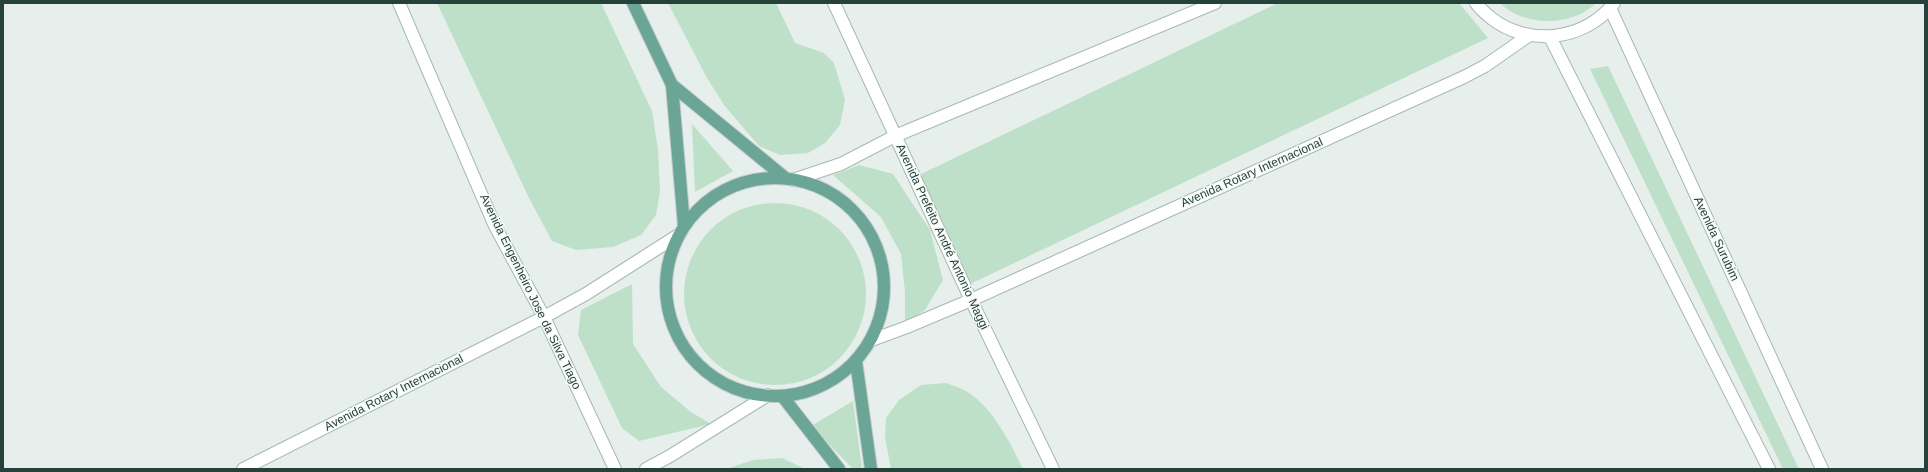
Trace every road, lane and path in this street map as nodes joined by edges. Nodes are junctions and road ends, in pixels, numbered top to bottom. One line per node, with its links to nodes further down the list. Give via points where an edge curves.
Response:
1 (399, 3): 14 (street, Avenida Engenheiro Jose da Silva Tiago, via 495,226)
2 (633, 3): 9 (main road)
3 (834, 3): 10 (street, Avenida Prefeito André Antonio Maggi)
4 (1215, 3): 10 (street)
5 (1476, 3): 7 (street, via 1501,26)
6 (1612, 6): 8 (street, via 1592,23 1572,33); 26 (street, Avenida Surubim)
7 (1528, 36): 8 (street); 13 (street, Avenida Rotary Internacional, via 1485,66 1464,77)
8 (1550, 37): 25 (street)
9 (672, 85): 11 (main road); 12 (main road)
10 (895, 136): 11 (street, via 841,164); 13 (street, Avenida Prefeito André Antonio Maggi)
11 (788, 179): 12 (main road, via 745,181 711,198); 15 (main road, via 819,186 849,206 871,235 883,269 883,306)
12 (682, 230): 14 (street, Avenida Rotary Internacional, via 586,294); 17 (main road, via 670,257 666,292 673,326 691,356 716,379 748,393)
13 (971, 300): 15 (street, Avenida Rotary Internacional); 24 (street, Avenida Prefeito André Antonio Maggi)
14 (544, 317): 19 (street, Avenida Rotary Internacional); 20 (street, Avenida Engenheiro Jose da Silva Tiago)
15 (872, 340): 16 (main road)
16 (856, 361): 18 (main road, via 823,386); 23 (main road)
17 (768, 395): 18 (main road); 21 (street)
18 (783, 397): 22 (main road)
19 (243, 469)
20 (615, 469)
21 (646, 469)
22 (839, 469)
23 (871, 469)
24 (1053, 469)
25 (1769, 469)
26 (1822, 469)

